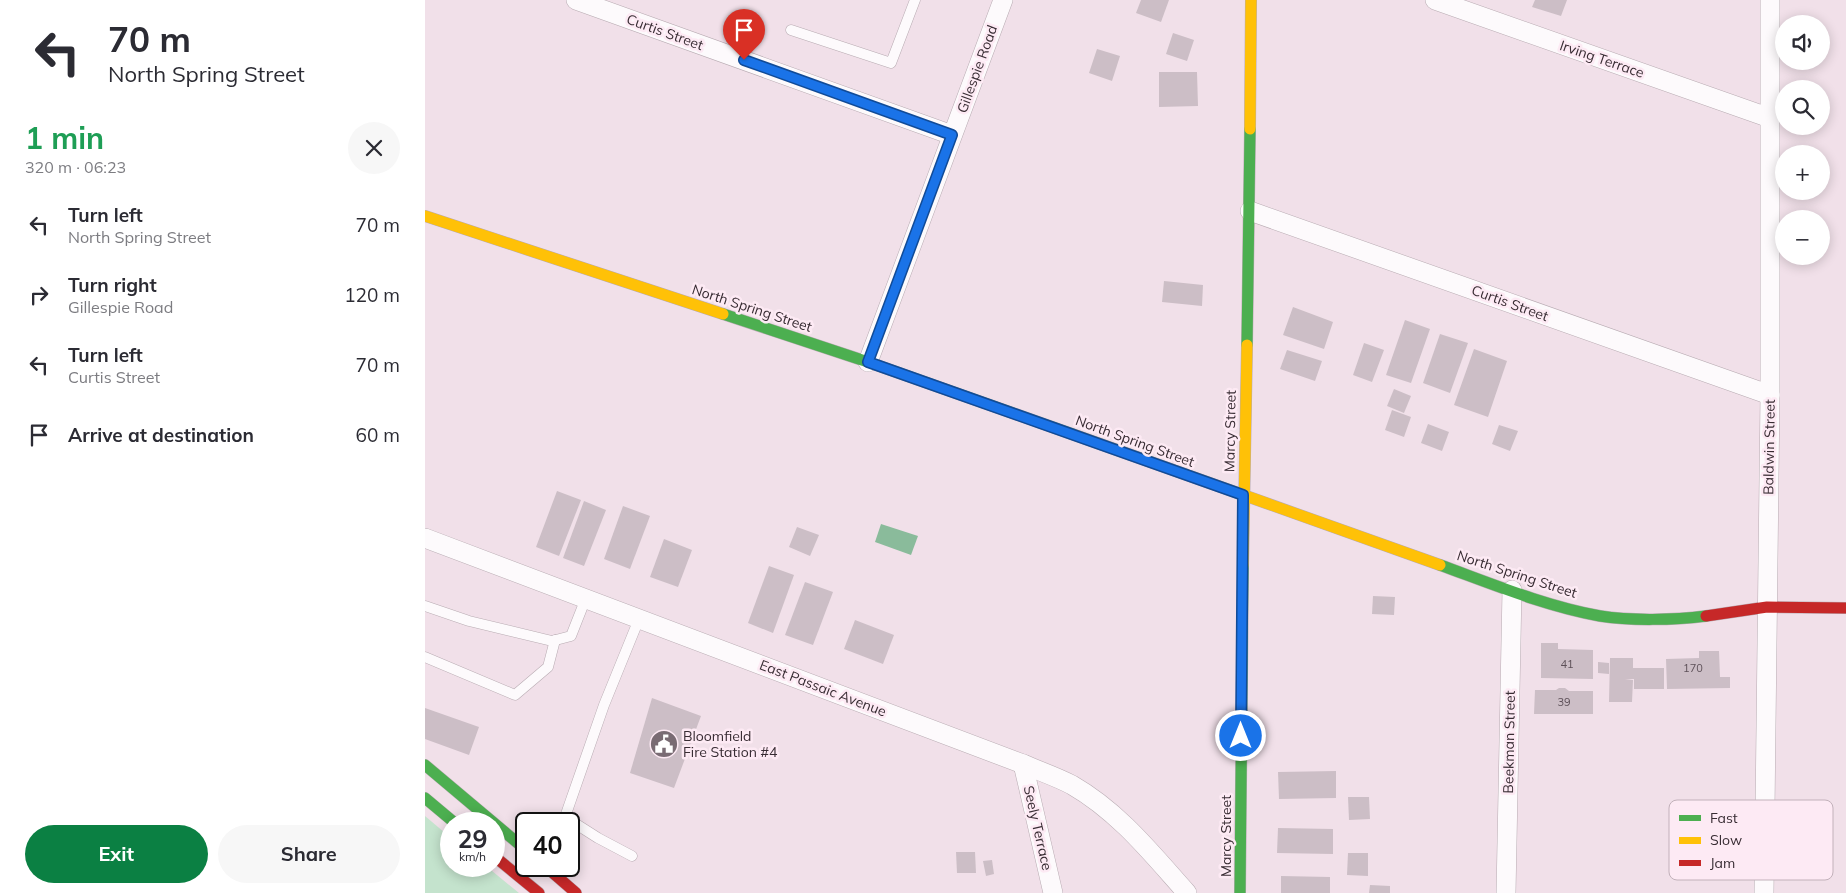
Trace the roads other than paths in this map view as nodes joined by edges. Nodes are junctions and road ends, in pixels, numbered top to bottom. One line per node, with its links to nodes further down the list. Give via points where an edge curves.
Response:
1 (576, 0): 9 (street, Curtis Street)
2 (915, 0): 7 (lane, via 891,62)
3 (1003, 0): 9 (street, Gillespie Road)
4 (1251, 0): 10 (street, Marcy Street)
5 (1435, 0): 8 (street, Irving Terrace)
6 (1770, 0): 8 (street, Baldwin Street)
7 (791, 30)
8 (1770, 118): 13 (street, Baldwin Street)
9 (952, 135): 12 (street, Gillespie Road)
10 (1250, 211): 13 (street, Curtis Street); 14 (street, Marcy Street)
11 (425, 216): 12 (street, North Spring Street)
12 (868, 362): 14 (street, North Spring Street)
13 (1770, 395): 19 (street, Baldwin Street)
14 (1243, 495): 16 (street, North Spring Street); 38 (street, Marcy Street)
15 (425, 538): 17 (street, East Passaic Avenue)
16 (1512, 590): 19 (street, North Spring Street, via 1547,603 1601,616 1676,620); 39 (street, Beekman Street)
17 (586, 598): 21 (street, East Passaic Avenue); 22 (lane, via 571,636)
18 (425, 606): 22 (lane, via 469,621)
19 (1767, 607): 20 (street, North Spring Street); 27 (street, Baldwin Street)
20 (1846, 608)
21 (639, 619): 24 (street, East Passaic Avenue); 30 (lane, via 604,705 565,816)
22 (555, 640): 23 (lane, via 548,667 515,695)
23 (425, 657)
24 (1023, 764): 36 (street, Seely Terrace); 37 (street, East Passaic Avenue, via 1072,785 1105,808)
25 (425, 765): 29 (street)
26 (425, 798): 28 (street)
27 (1765, 800)
28 (442, 812)
29 (515, 841)
30 (633, 856)
31 (505, 865): 34 (street)
32 (558, 877): 35 (street)
33 (1764, 880): 40 (street, Baldwin Street)
34 (539, 893)
35 (576, 893)
36 (1053, 893)
37 (1187, 893)
38 (1240, 893)
39 (1506, 893)
40 (1764, 893)

